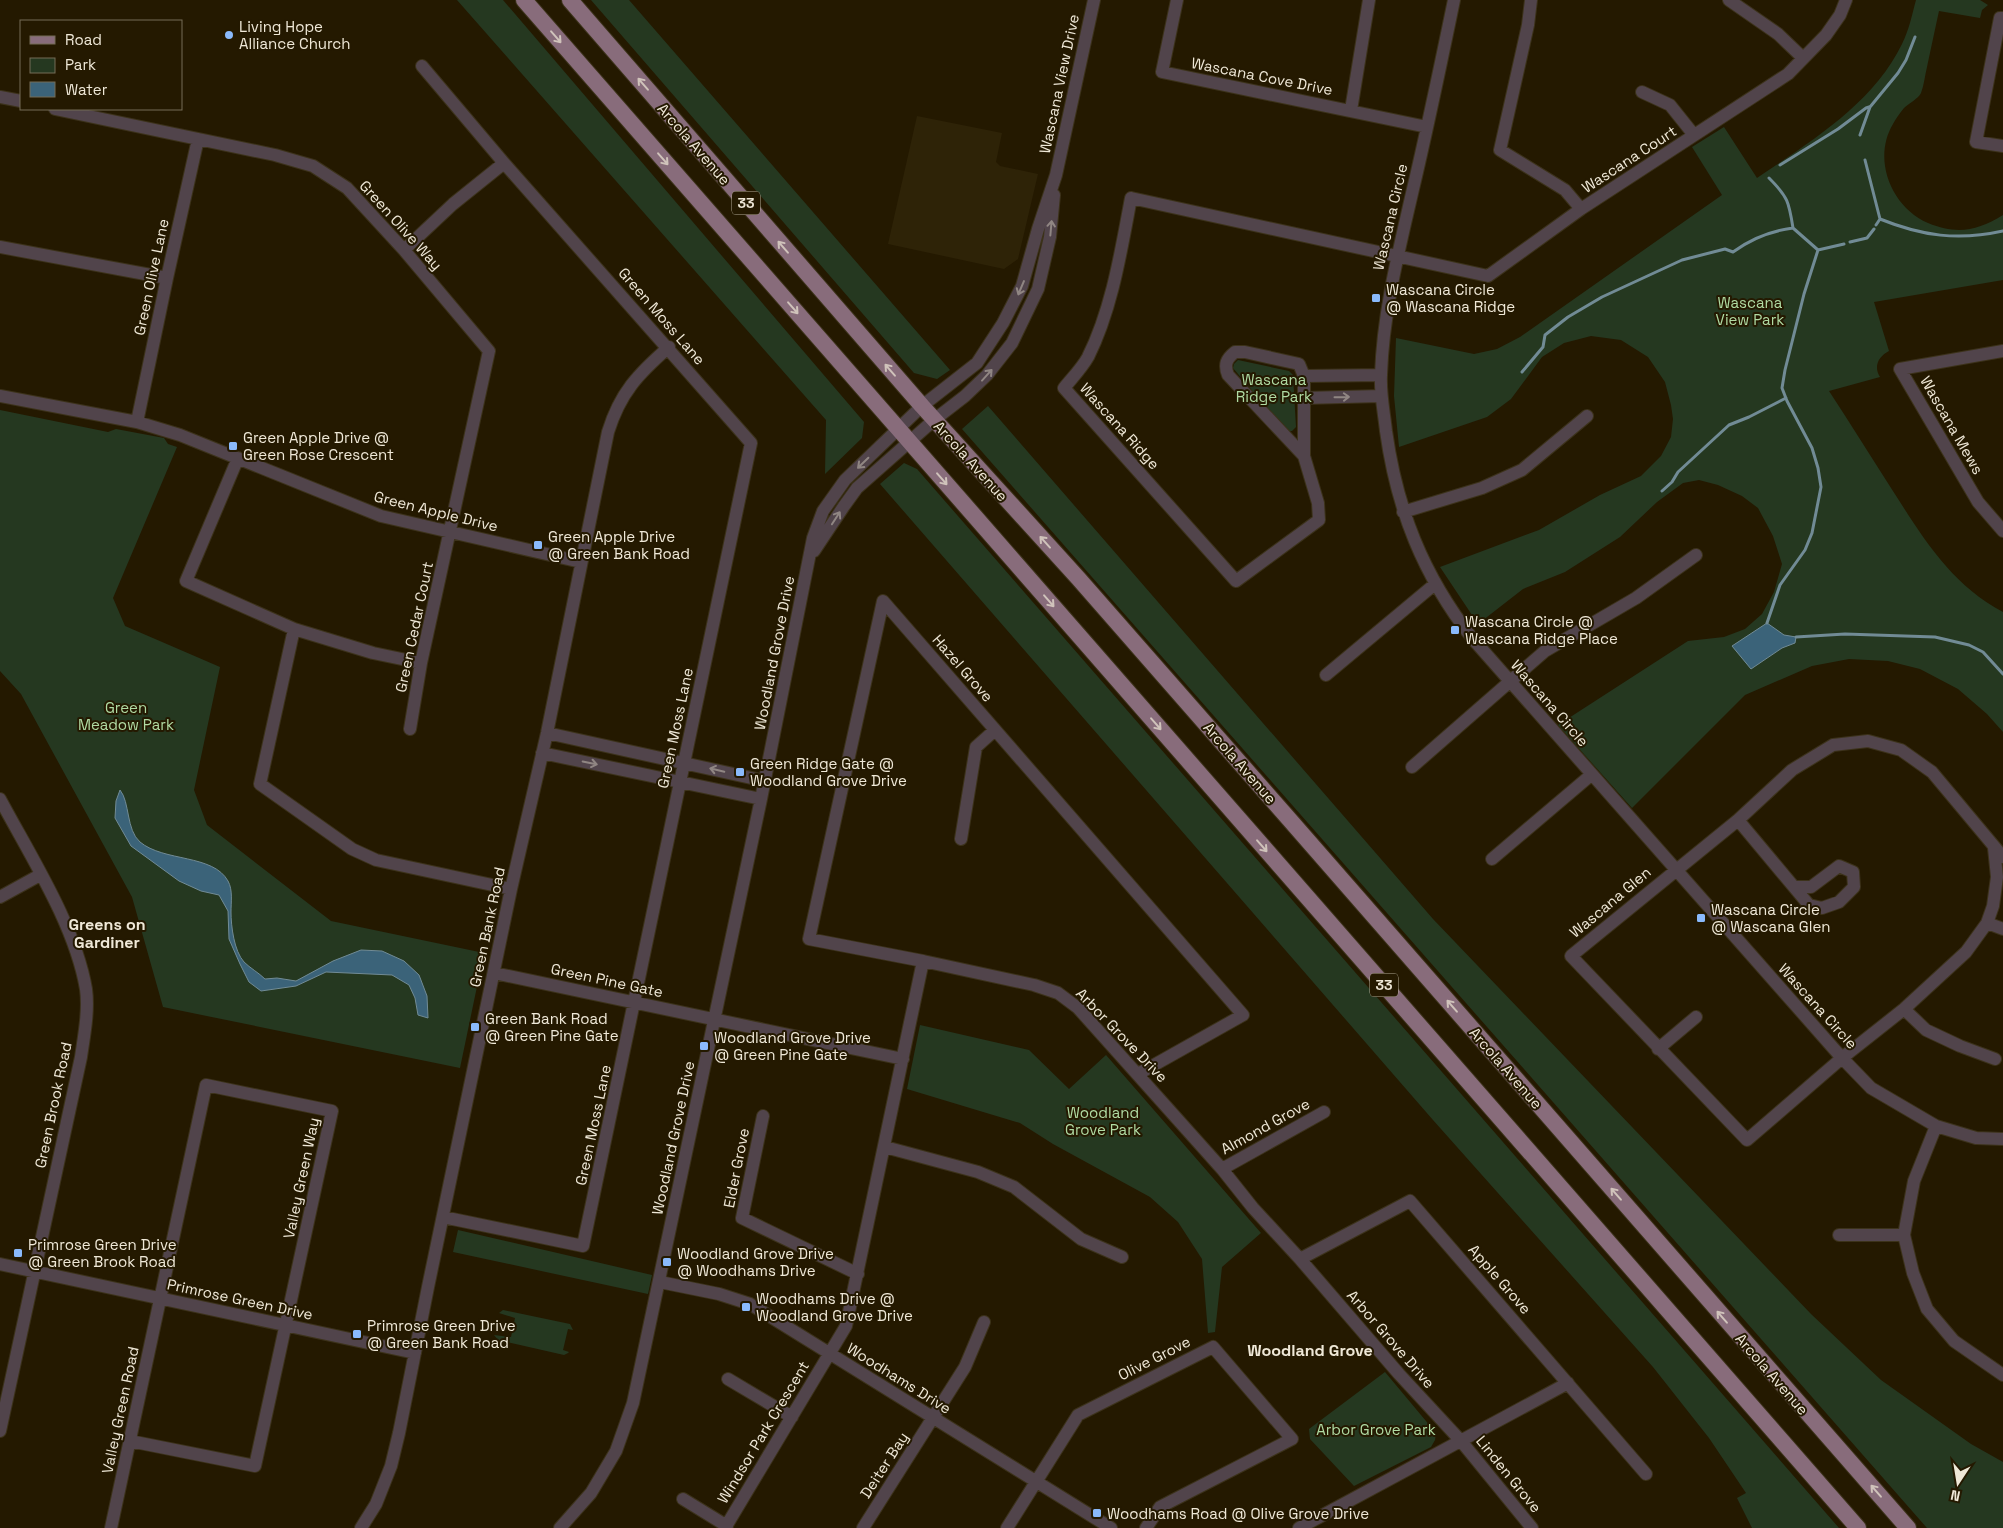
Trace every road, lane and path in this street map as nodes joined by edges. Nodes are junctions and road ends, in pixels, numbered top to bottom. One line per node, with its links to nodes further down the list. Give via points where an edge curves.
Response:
1 (524, 0): 40 (main road, 33, one-way to 40)
2 (570, 0): 36 (main road, Arcola Avenue / 33, one-way to 2)
3 (1094, 0): 23 (street, Wascana View Drive)
4 (1177, 0): 17 (street, Wascana Cove Drive, via 1162,72)
5 (1369, 0): 17 (street)
6 (1454, 0): 18 (street, Wascana Circle)
7 (1531, 0): 24 (street, via 1500,150 1565,190)
8 (1729, 0): 11 (street, via 1778,34)
9 (1846, 0): 11 (street, Wascana Court, via 1826,35)
10 (2003, 18): 21 (street, via 2000,18 1976,142)
11 (1803, 58): 19 (street, Wascana Court, via 1788,74)
12 (422, 66): 22 (street, Green Moss Lane)
13 (1642, 92): 19 (street, via 1670,105)
14 (0, 97): 15 (street)
15 (20, 102)
16 (60, 110): 20 (street, Green Olive Way)
17 (1351, 110): 18 (street, Wascana Cove Drive)
18 (1427, 127): 27 (street, Wascana Circle)
19 (1694, 135): 24 (street, Wascana Court)
20 (198, 139): 26 (street, Green Olive Way, via 313,166 346,188); 28 (street, Green Olive Lane)
21 (2003, 146)
22 (504, 163): 26 (street, via 453,204); 29 (street, Green Moss Lane)
23 (1056, 175): 36 (street, Wascana View Drive, one-way to 36, via 1022,286 1003,323 977,363); 38 (street, Wascana View Drive, one-way to 23, via 988,375 1012,343 1038,289 1050,238)
24 (1581, 209): 27 (street, Wascana Court, via 1488,276)
25 (0, 247): 28 (street)
26 (404, 250): 46 (street, Green Olive Way, via 489,351)
27 (1398, 256): 31 (street, Wascana Circle, via 1384,331); 42 (street, Wascana Ridge, via 1131,198 1121,254 1105,312 1087,359 1064,388 1236,581 1319,520 1318,502)
28 (167, 278): 39 (street, Green Olive Lane)
29 (669, 347): 49 (street, Green Bank Road, via 630,385 613,414); 59 (street, Green Moss Lane, via 752,442)
30 (2003, 350): 45 (street, Wascana Mews, via 1900,369 1978,502)
31 (1380, 375): 32 (street); 34 (street, Wascana Circle)
32 (1304, 376): 35 (street, Wascana Ridge); 42 (street, Wascana Ridge, via 1299,364 1245,352 1235,352 1225,367 1228,375)
33 (0, 396): 39 (street, Green Apple Drive)
34 (1381, 396): 35 (street, one-way to 34); 44 (street, Wascana Circle, via 1392,468)
35 (1304, 398): 42 (street, Wascana Ridge)
36 (922, 406): 38 (main road, Arcola Avenue / 33); 40 (street, Wascana View Drive)
37 (1588, 416): 44 (street, via 1522,470 1482,488)
38 (934, 420): 41 (street, Wascana View Drive); 130 (main road, Arcola Avenue / 33, one-way to 38, via 1078,578)
39 (137, 422): 43 (street, Green Apple Drive)
40 (898, 429): 41 (main road, 33); 48 (street, Woodland Grove Drive, one-way to 48, via 845,480 828,503 813,538)
41 (910, 442): 48 (street, Woodland Grove Drive, one-way to 41, via 858,488); 129 (main road, 33, one-way to 129)
42 (1304, 456)
43 (238, 458): 46 (street, Green Apple Drive, via 381,516); 51 (street, via 186,581)
44 (1403, 512): 50 (street, Wascana Circle)
45 (2003, 530)
46 (451, 532): 49 (street, Green Apple Drive); 52 (street, Green Cedar Court)
47 (1696, 555): 54 (street, via 1636,598 1545,651)
48 (809, 559): 62 (street, Woodland Grove Drive)
49 (581, 562): 57 (street, Green Bank Road)
50 (1435, 584): 53 (street); 54 (street, Wascana Circle, via 1461,624)
51 (294, 629): 52 (street, via 373,653); 73 (street, via 260,784 352,849 376,860)
52 (421, 663): 55 (street, Green Cedar Court)
53 (1326, 675)
54 (1510, 682): 60 (street); 61 (street, Wascana Circle)
55 (410, 729)
56 (996, 730): 67 (street, via 976,747); 77 (street, Hazel Grove, via 883,601 809,939); 87 (street, Hazel Grove, via 1243,1015)
57 (546, 733): 58 (street, Green Bank Road); 59 (street)
58 (542, 753): 63 (street, one-way to 63); 73 (street, Green Bank Road)
59 (684, 762): 62 (street, one-way to 59); 63 (street, Green Moss Lane)
60 (1412, 768)
61 (1591, 775): 69 (street); 70 (street, Wascana Circle)
62 (765, 781): 65 (street, Woodland Grove Drive)
63 (680, 782): 65 (street); 79 (street, Green Moss Lane)
64 (0, 799): 71 (street, Green Brook Road)
65 (761, 799): 82 (street, Woodland Grove Drive)
66 (1738, 820): 68 (street, via 1792,770 1833,745 1868,742 1901,750 1932,772); 70 (street); 72 (street)
67 (961, 839)
68 (1999, 852): 75 (street, via 1993,906)
69 (1492, 860)
70 (1676, 869): 83 (street, Wascana Glen, via 1572,956); 84 (street, Wascana Circle)
71 (40, 875): 74 (street); 100 (street, Green Brook Road, via 71,934 86,990 86,1016 81,1058)
72 (1796, 887)
73 (511, 889): 78 (street, Green Bank Road)
74 (0, 897)
75 (1987, 923): 76 (street); 80 (street, via 1966,952)
76 (2003, 929)
77 (923, 962): 85 (street); 87 (street, Arbor Grove Drive, via 1058,992 1078,1008)
78 (494, 973): 79 (street, Green Pine Gate); 94 (street, Green Bank Road)
79 (635, 1002): 82 (street, Green Pine Gate); 94 (street, Green Moss Lane, via 583,1246)
80 (1904, 1009): 84 (street); 86 (street, via 1926,1030)
81 (1696, 1018): 83 (street)
82 (713, 1020): 85 (street, Green Pine Gate); 102 (street, Woodland Grove Drive)
83 (1658, 1049): 84 (street, Wascana Glen, via 1747,1140)
84 (1842, 1058): 90 (street, Wascana Circle, via 1872,1088)
85 (903, 1059): 92 (street)
86 (1995, 1059)
87 (1138, 1074): 93 (street, Arbor Grove Drive)
88 (1324, 1112): 93 (street, Almond Grove)
89 (763, 1116): 101 (street, Elder Grove, via 742,1218)
90 (1936, 1126): 91 (street, Wascana Circle, via 1976,1138); 96 (street, via 1914,1181)
91 (2003, 1139)
92 (884, 1147): 97 (street, via 978,1172 1014,1187 1081,1240); 101 (street)
93 (1222, 1169): 98 (street, Arbor Grove Drive)
94 (443, 1217): 106 (street, Green Bank Road)
95 (1838, 1235): 96 (street)
96 (1904, 1235): 108 (street, via 1913,1273 1927,1309 1954,1341)
97 (1122, 1257)
98 (1300, 1259): 110 (street, Apple Grove, via 1410,1201); 115 (street, Arbor Grove Drive, via 1399,1374)
99 (0, 1264): 100 (street, Primrose Green Drive)
100 (34, 1271): 103 (street, Primrose Green Drive); 113 (street, Green Brook Road)
101 (858, 1274): 107 (street, via 846,1326)
102 (660, 1282): 107 (street, Woodhams Drive, via 720,1294 750,1304); 122 (street, Woodland Grove Drive, via 633,1403 616,1451 591,1493)
103 (161, 1299): 105 (street, Primrose Green Drive); 105 (street, Valley Green Way, via 206,1085 332,1111); 114 (street, Valley Green Road)
104 (984, 1322): 112 (street, Deiter Bay, via 965,1367)
105 (286, 1326): 106 (street, Primrose Green Drive); 114 (street, Valley Green Way, via 255,1466)
106 (415, 1353): 121 (street, Green Bank Road, via 391,1466 376,1504)
107 (829, 1353): 111 (street, Windsor Park Crescent); 112 (street, Woodhams Drive)
108 (2003, 1375)
109 (728, 1379): 111 (street)
110 (1568, 1383): 115 (street); 116 (street, Apple Grove)
111 (792, 1416): 119 (street, Windsor Park Crescent)
112 (933, 1419): 117 (street, Woodhams Drive); 123 (street, Deiter Bay)
113 (0, 1431)
114 (130, 1441): 120 (street, Valley Green Road)
115 (1462, 1441): 127 (street); 128 (street, Linden Grove)
116 (1646, 1474)
117 (1034, 1482): 124 (street); 125 (street, Woodhams Drive); 126 (street, Olive Grove, via 1078,1415 1213,1347 1292,1439 1160,1507)
118 (683, 1499): 119 (street)
119 (726, 1527)
120 (111, 1528)
121 (361, 1528)
122 (560, 1528)
123 (863, 1528)
124 (1007, 1528)
125 (1111, 1528)
126 (1146, 1528)
127 (1299, 1528)
128 (1532, 1528)
129 (1858, 1528)
130 (1908, 1528)

